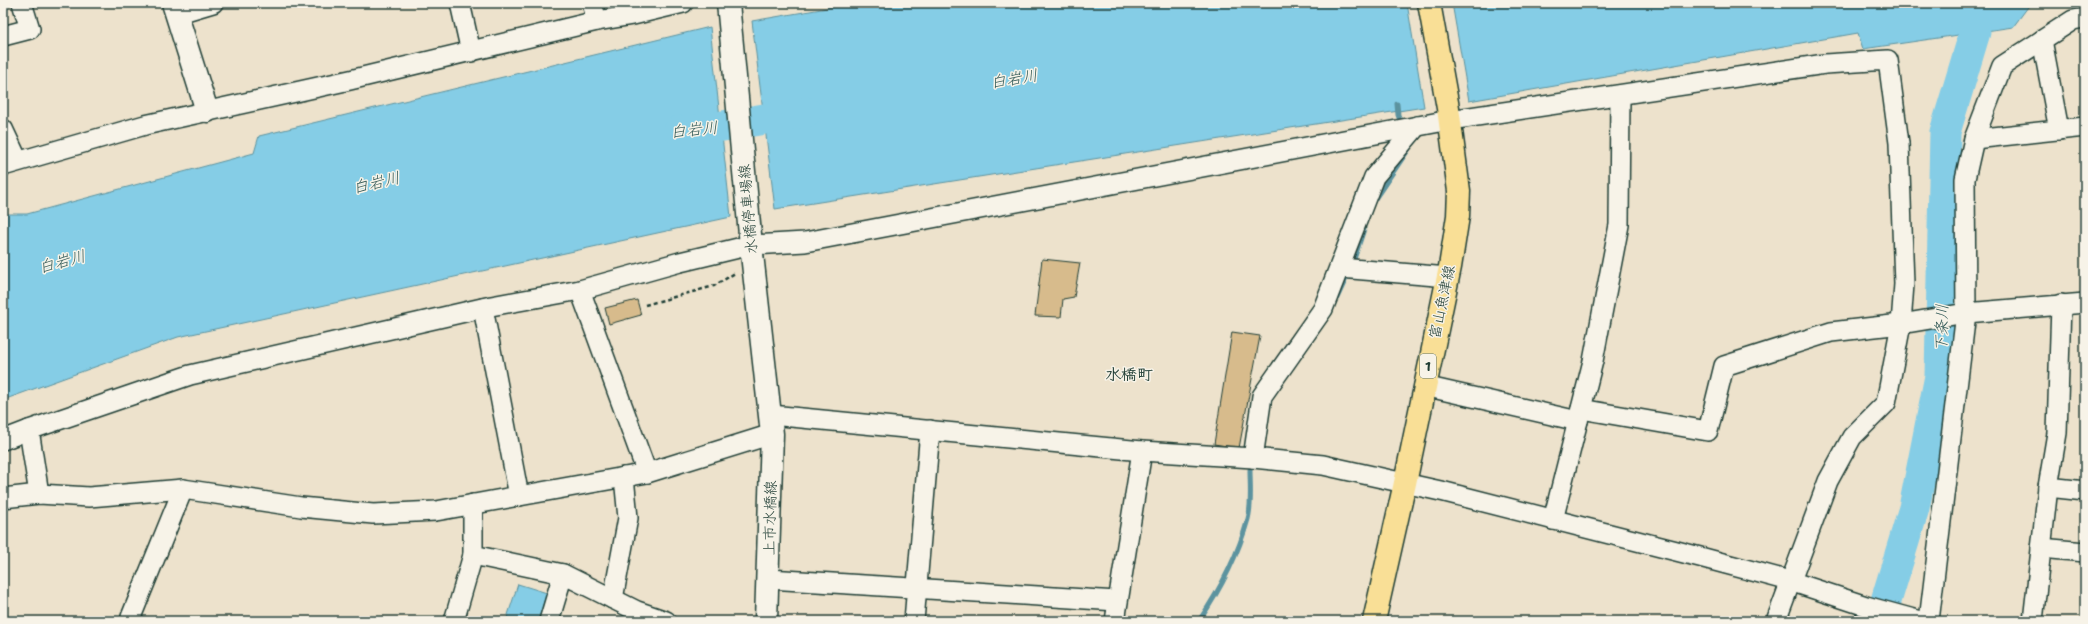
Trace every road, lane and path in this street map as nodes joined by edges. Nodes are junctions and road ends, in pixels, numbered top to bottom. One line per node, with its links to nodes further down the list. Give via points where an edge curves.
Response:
1 (22, 3): 11 (street, via 30,29)
2 (212, 3): 7 (street)
3 (460, 3): 13 (street)
4 (683, 3): 8 (street)
5 (1429, 3): 16 (main road, 富山魚津線 / 1)
6 (729, 7): 23 (main road, 水橋停車場線)
7 (175, 8): 15 (main road)
8 (632, 9): 9 (street)
9 (594, 12): 13 (street)
10 (2085, 18): 12 (street, via 2073,20)
11 (3, 36)
12 (2042, 40): 20 (street); 21 (street, via 2002,66)
13 (471, 52): 15 (street)
14 (1620, 96): 16 (street); 32 (street, via 1825,64 1888,60 1899,143 1904,284); 34 (street, via 1619,225 1593,361)
15 (207, 111): 22 (street, via 108,135)
16 (1449, 114): 17 (street); 25 (main road, 富山魚津線 / 1, via 1458,192 1458,216)
17 (1417, 126): 23 (street, via 805,242); 24 (street, via 1374,177)
18 (2085, 127): 20 (street)
19 (3, 129): 22 (street)
20 (2059, 130): 21 (street)
21 (1974, 139): 31 (street, via 1965,179)
22 (10, 164)
23 (751, 246): 26 (street, via 680,262); 29 (path, via 714,286); 35 (main road, 水橋停車場線)
24 (1340, 268): 25 (street); 40 (street, via 1323,309 1262,396)
25 (1448, 277): 33 (main road, 富山魚津線 / 1)
26 (580, 290): 30 (street); 41 (street)
27 (2085, 303): 28 (street)
28 (2061, 304): 31 (street); 44 (street, via 2057,434)
29 (645, 305)
30 (483, 308): 36 (street, via 190,375); 48 (street)
31 (1961, 314): 32 (street); 72 (street)
32 (1910, 322): 34 (street, via 1831,332 1724,366 1708,431); 57 (street, via 1886,403 1852,437 1828,480)
33 (1424, 386): 34 (street); 43 (main road, 富山魚津線 / 1)
34 (1579, 415): 51 (street)
35 (772, 425): 37 (street); 41 (street); 56 (main road, 上市水橋線)
36 (29, 430): 38 (street); 47 (street)
37 (930, 430): 39 (street); 58 (street)
38 (3, 440)
39 (1142, 451): 40 (street); 60 (street)
40 (1253, 458): 43 (street, via 1323,465)
41 (647, 473): 42 (street)
42 (624, 477): 48 (street); 59 (street, via 628,518)
43 (1405, 483): 51 (street); 64 (main road, 富山魚津線 / 1)
44 (2048, 486): 46 (street); 52 (street)
45 (183, 490): 47 (street, via 89,497); 50 (street, via 373,514 436,511); 62 (street)
46 (2085, 491)
47 (39, 494): 49 (street)
48 (519, 496): 50 (street)
49 (3, 498)
50 (473, 504): 54 (street)
51 (1553, 520): 57 (street)
52 (2041, 548): 53 (street); 73 (street)
53 (2085, 552)
54 (473, 555): 55 (street); 65 (street)
55 (563, 574): 59 (street); 66 (street)
56 (769, 579): 58 (street); 68 (main road, 上市水橋線)
57 (1790, 581): 63 (street, via 1866,606); 71 (street)
58 (916, 588): 60 (street); 69 (street)
59 (613, 599): 61 (street)
60 (1117, 601): 70 (street)
61 (635, 616): 67 (street)
62 (131, 617)
63 (1913, 618)
64 (1376, 620)
65 (454, 621)
66 (549, 621)
67 (666, 621)
68 (766, 621)
69 (914, 621)
70 (1115, 621)
71 (1776, 621)
72 (1929, 621)
73 (2033, 621)

